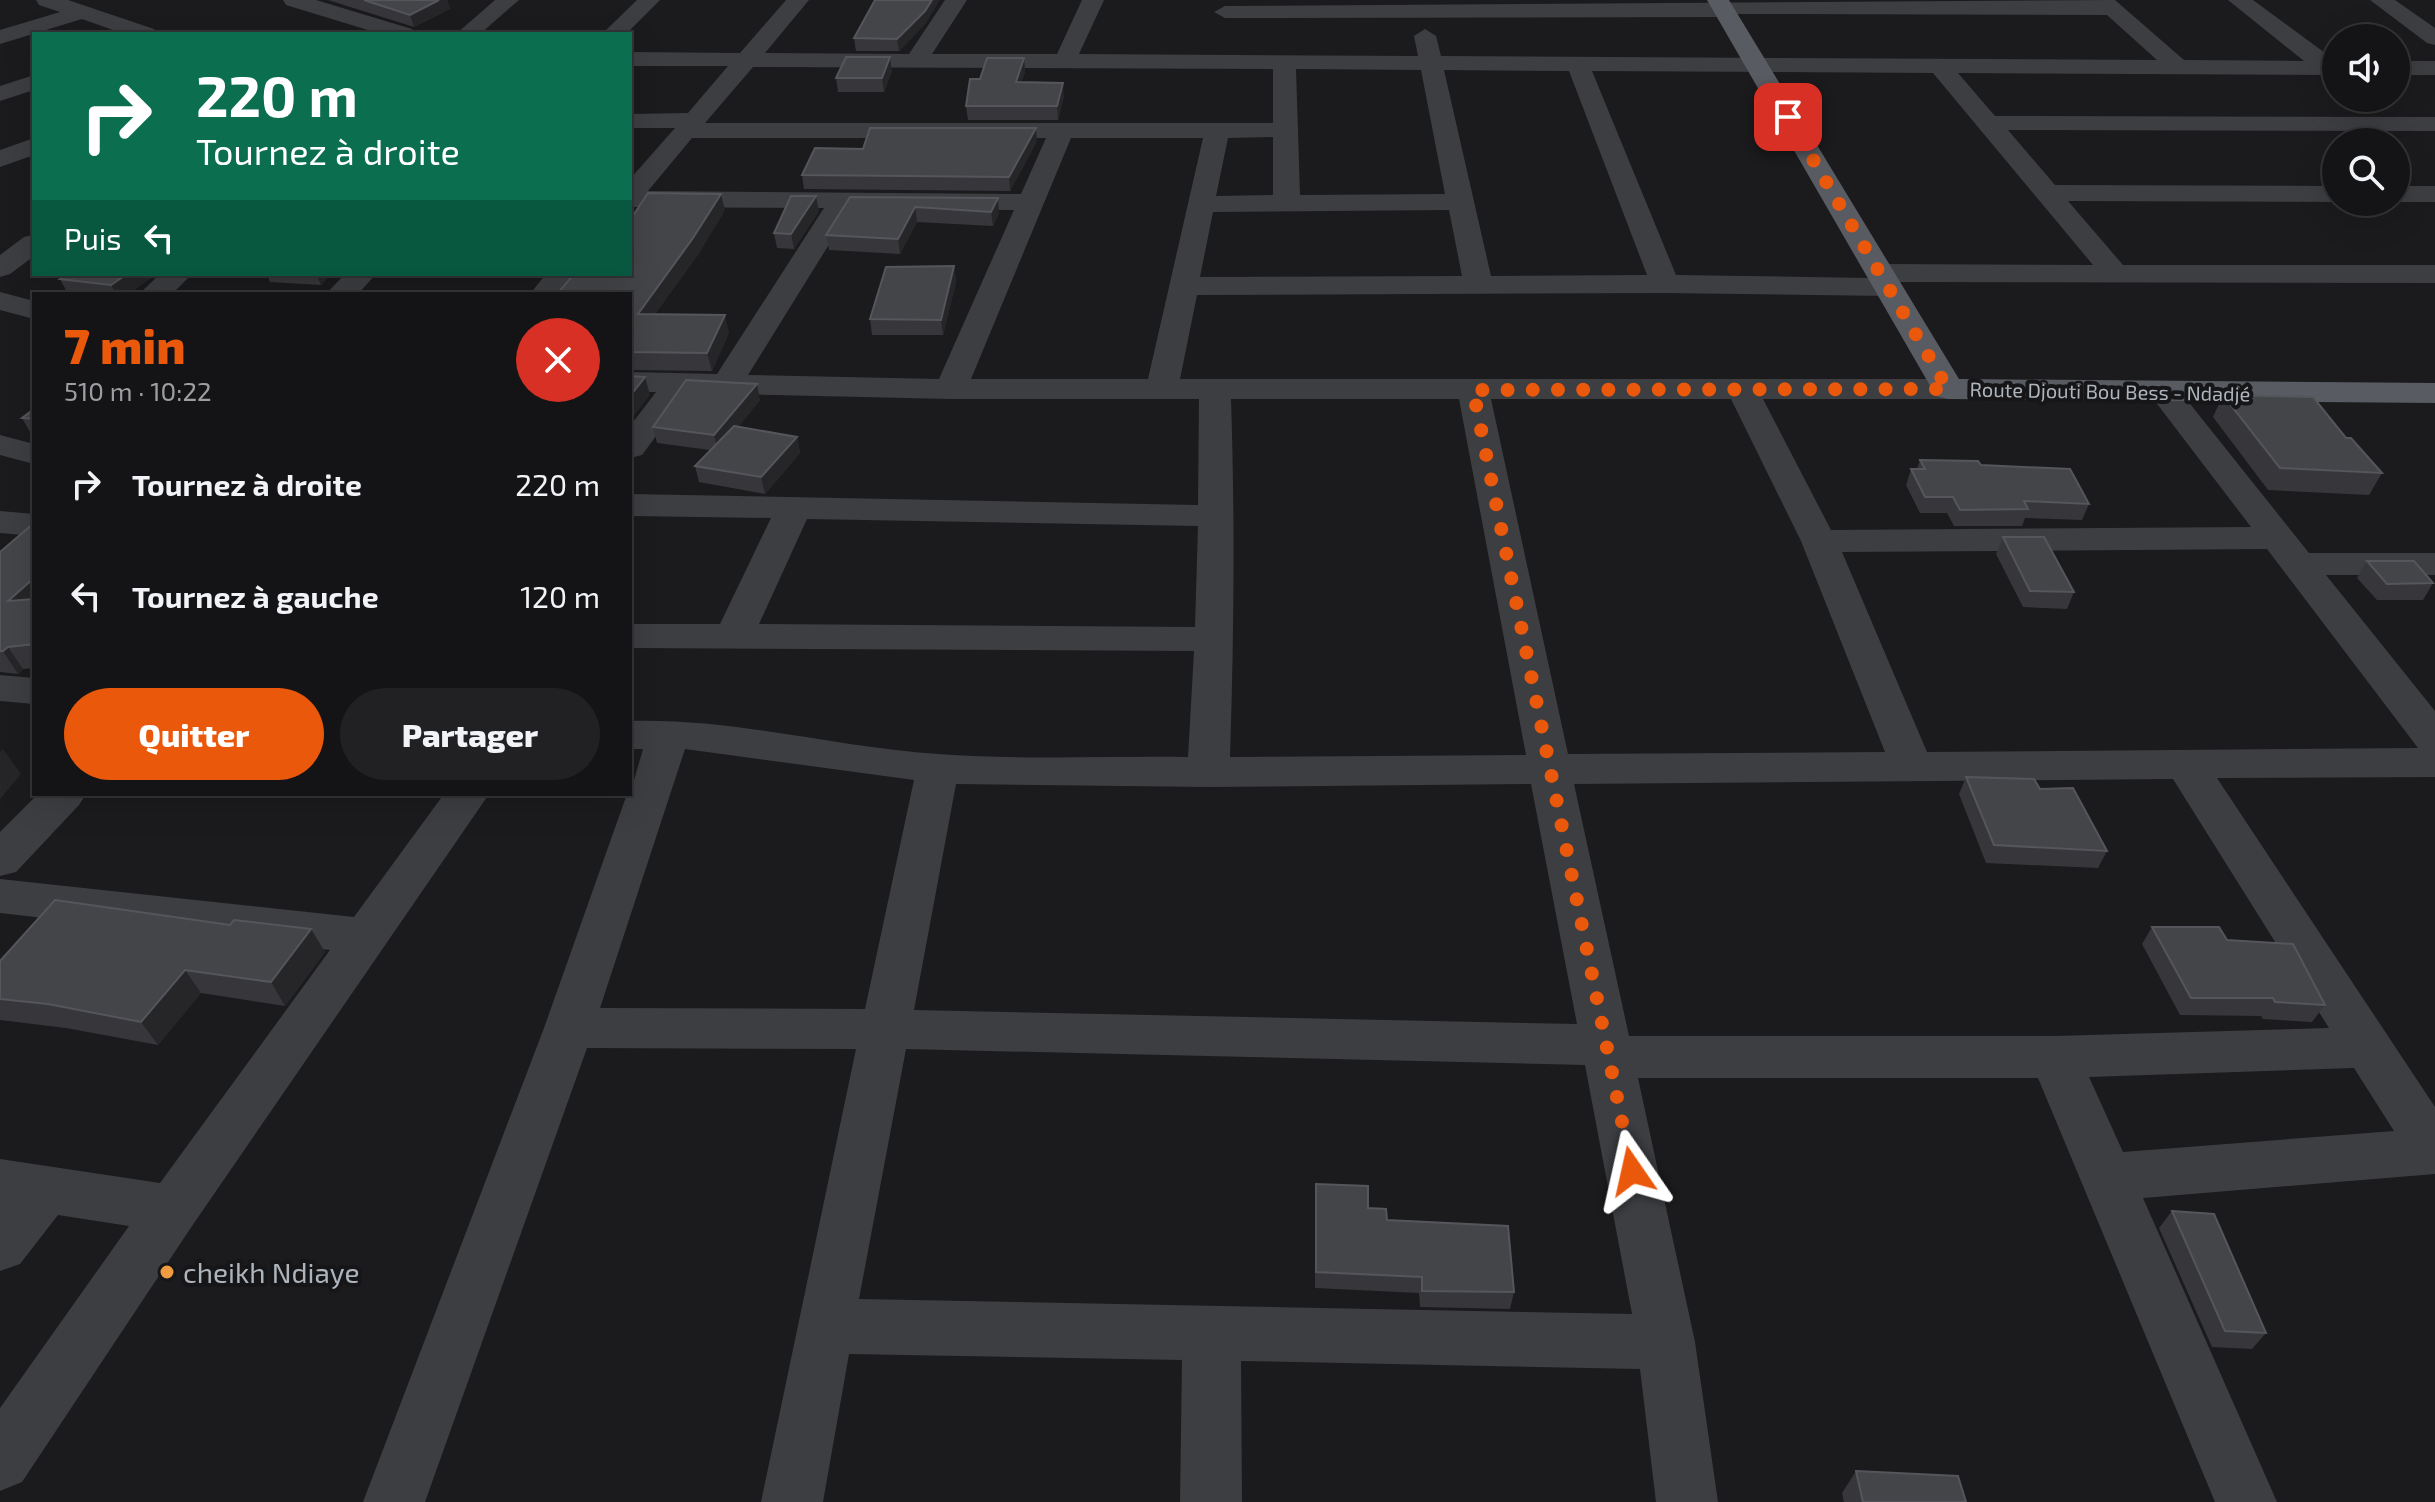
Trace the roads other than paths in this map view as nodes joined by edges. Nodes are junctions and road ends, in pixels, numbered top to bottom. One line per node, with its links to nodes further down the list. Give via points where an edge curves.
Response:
1 (47, 0): 14 (street)
2 (294, 0): 16 (street)
3 (508, 0): 20 (street)
4 (649, 0): 21 (street)
5 (798, 0): 25 (street)
6 (956, 0): 26 (street)
7 (1093, 0): 27 (street)
8 (2239, 0): 28 (street)
9 (2381, 0): 23 (street)
10 (1922, 4): 11 (street); 13 (street)
11 (2107, 4): 35 (street)
12 (1227, 6): 15 (street); 29 (street)
13 (1722, 6): 15 (street); 33 (main road, Route Djouti Bou Bess - Ndadjé)
14 (82, 12): 17 (street); 22 (street)
15 (1420, 12): 31 (street)
16 (368, 23): 18 (street); 19 (street)
17 (140, 32)
18 (343, 32)
19 (397, 32)
20 (469, 32)
21 (615, 32)
22 (0, 37)
23 (2435, 38)
24 (632, 59): 25 (street)
25 (747, 59): 26 (street); 44 (street)
26 (916, 60): 27 (street)
27 (1065, 61): 29 (street)
28 (2322, 61)
29 (1211, 62): 30 (street)
30 (1284, 62): 31 (street); 47 (street)
31 (1431, 63): 32 (street); 58 (street)
32 (1578, 64): 33 (street); 69 (street)
33 (1757, 65): 34 (street); 68 (main road, Route Djouti Bou Bess - Ndadjé)
34 (1940, 66): 35 (street); 42 (street)
35 (2178, 67): 36 (street)
36 (2322, 68)
37 (2410, 68): 38 (street)
38 (2435, 68)
39 (32, 83): 40 (street)
40 (0, 94)
41 (632, 121): 44 (street)
42 (1988, 123): 43 (street); 50 (street)
43 (2435, 124)
44 (690, 126): 45 (street); 54 (street)
45 (1062, 130): 46 (street); 57 (street)
46 (1217, 130): 47 (street); 60 (street)
47 (1285, 130): 59 (street)
48 (32, 147): 49 (street)
49 (0, 159)
50 (2047, 193): 51 (street); 63 (street)
51 (2322, 194)
52 (2410, 194): 53 (street)
53 (2435, 194)
54 (632, 195)
55 (632, 197): 56 (street)
56 (842, 201): 57 (street); 79 (street)
57 (1032, 202): 80 (street)
58 (1461, 202): 59 (street); 70 (street)
59 (1287, 203): 60 (street)
60 (1201, 204): 71 (street)
61 (32, 244): 62 (street)
62 (0, 268)
63 (2114, 272): 64 (street); 68 (street)
64 (2435, 274)
65 (176, 276): 72 (street)
66 (360, 276): 73 (street)
67 (560, 276): 74 (street)
68 (1884, 280): 69 (street); 83 (main road, Route Djouti Bou Bess - Ndadjé)
69 (1665, 284): 70 (street)
70 (1478, 285): 71 (street)
71 (1184, 286): 81 (street)
72 (156, 292)
73 (343, 292)
74 (547, 292)
75 (0, 301): 76 (street)
76 (32, 309)
77 (632, 382): 78 (street)
78 (678, 385): 79 (street); 89 (street)
79 (725, 386): 80 (street)
80 (951, 389): 81 (street)
81 (1162, 389): 82 (street)
82 (1215, 389): 84 (street); 93 (street)
83 (1948, 389): 85 (street); 86 (main road, Route Djouti Bou Bess - Ndadjé)
84 (1473, 390): 85 (street); 110 (street)
85 (1743, 390): 96 (street)
86 (2164, 392): 87 (main road, Route Djouti Bou Bess - Ndadjé); 97 (street)
87 (2435, 393)
88 (0, 445): 90 (street)
89 (632, 445)
90 (32, 453)
91 (632, 505): 92 (street)
92 (794, 508): 93 (street); 100 (street)
93 (1218, 516): 101 (street)
94 (0, 522): 95 (street)
95 (32, 525)
96 (1819, 541): 97 (street); 108 (street)
97 (2290, 551): 98 (street); 105 (street)
98 (2435, 564)
99 (632, 636): 100 (street)
100 (734, 636): 101 (street)
101 (1216, 639): 111 (street)
102 (0, 688): 103 (street)
103 (32, 691)
104 (649, 735): 109 (street, via 731,739); 117 (street)
105 (2435, 740)
106 (2435, 762): 107 (street)
107 (2186, 765): 108 (street); 119 (street)
108 (1912, 767): 110 (street)
109 (938, 769): 111 (street); 118 (street)
110 (1550, 770): 111 (street); 120 (street)
111 (1208, 772)
112 (62, 796): 114 (street)
113 (466, 796): 116 (street)
114 (0, 860)
115 (0, 896): 116 (street)
116 (367, 936): 125 (street)
117 (569, 1028): 118 (street); 131 (street)
118 (886, 1029): 120 (street); 127 (street)
119 (2366, 1047): 121 (street); 122 (street)
120 (1607, 1051): 121 (street); 129 (street)
121 (2055, 1057): 123 (street)
122 (2435, 1151): 123 (street)
123 (2108, 1177): 135 (street)
124 (23, 1186): 125 (street); 126 (street)
125 (173, 1209): 130 (street)
126 (0, 1246)
127 (825, 1326): 128 (street); 132 (street)
128 (1212, 1333): 129 (street); 133 (street)
129 (1666, 1342): 134 (street)
130 (0, 1460)
131 (394, 1502)
132 (792, 1502)
133 (1211, 1502)
134 (1687, 1502)
135 (2246, 1502)

